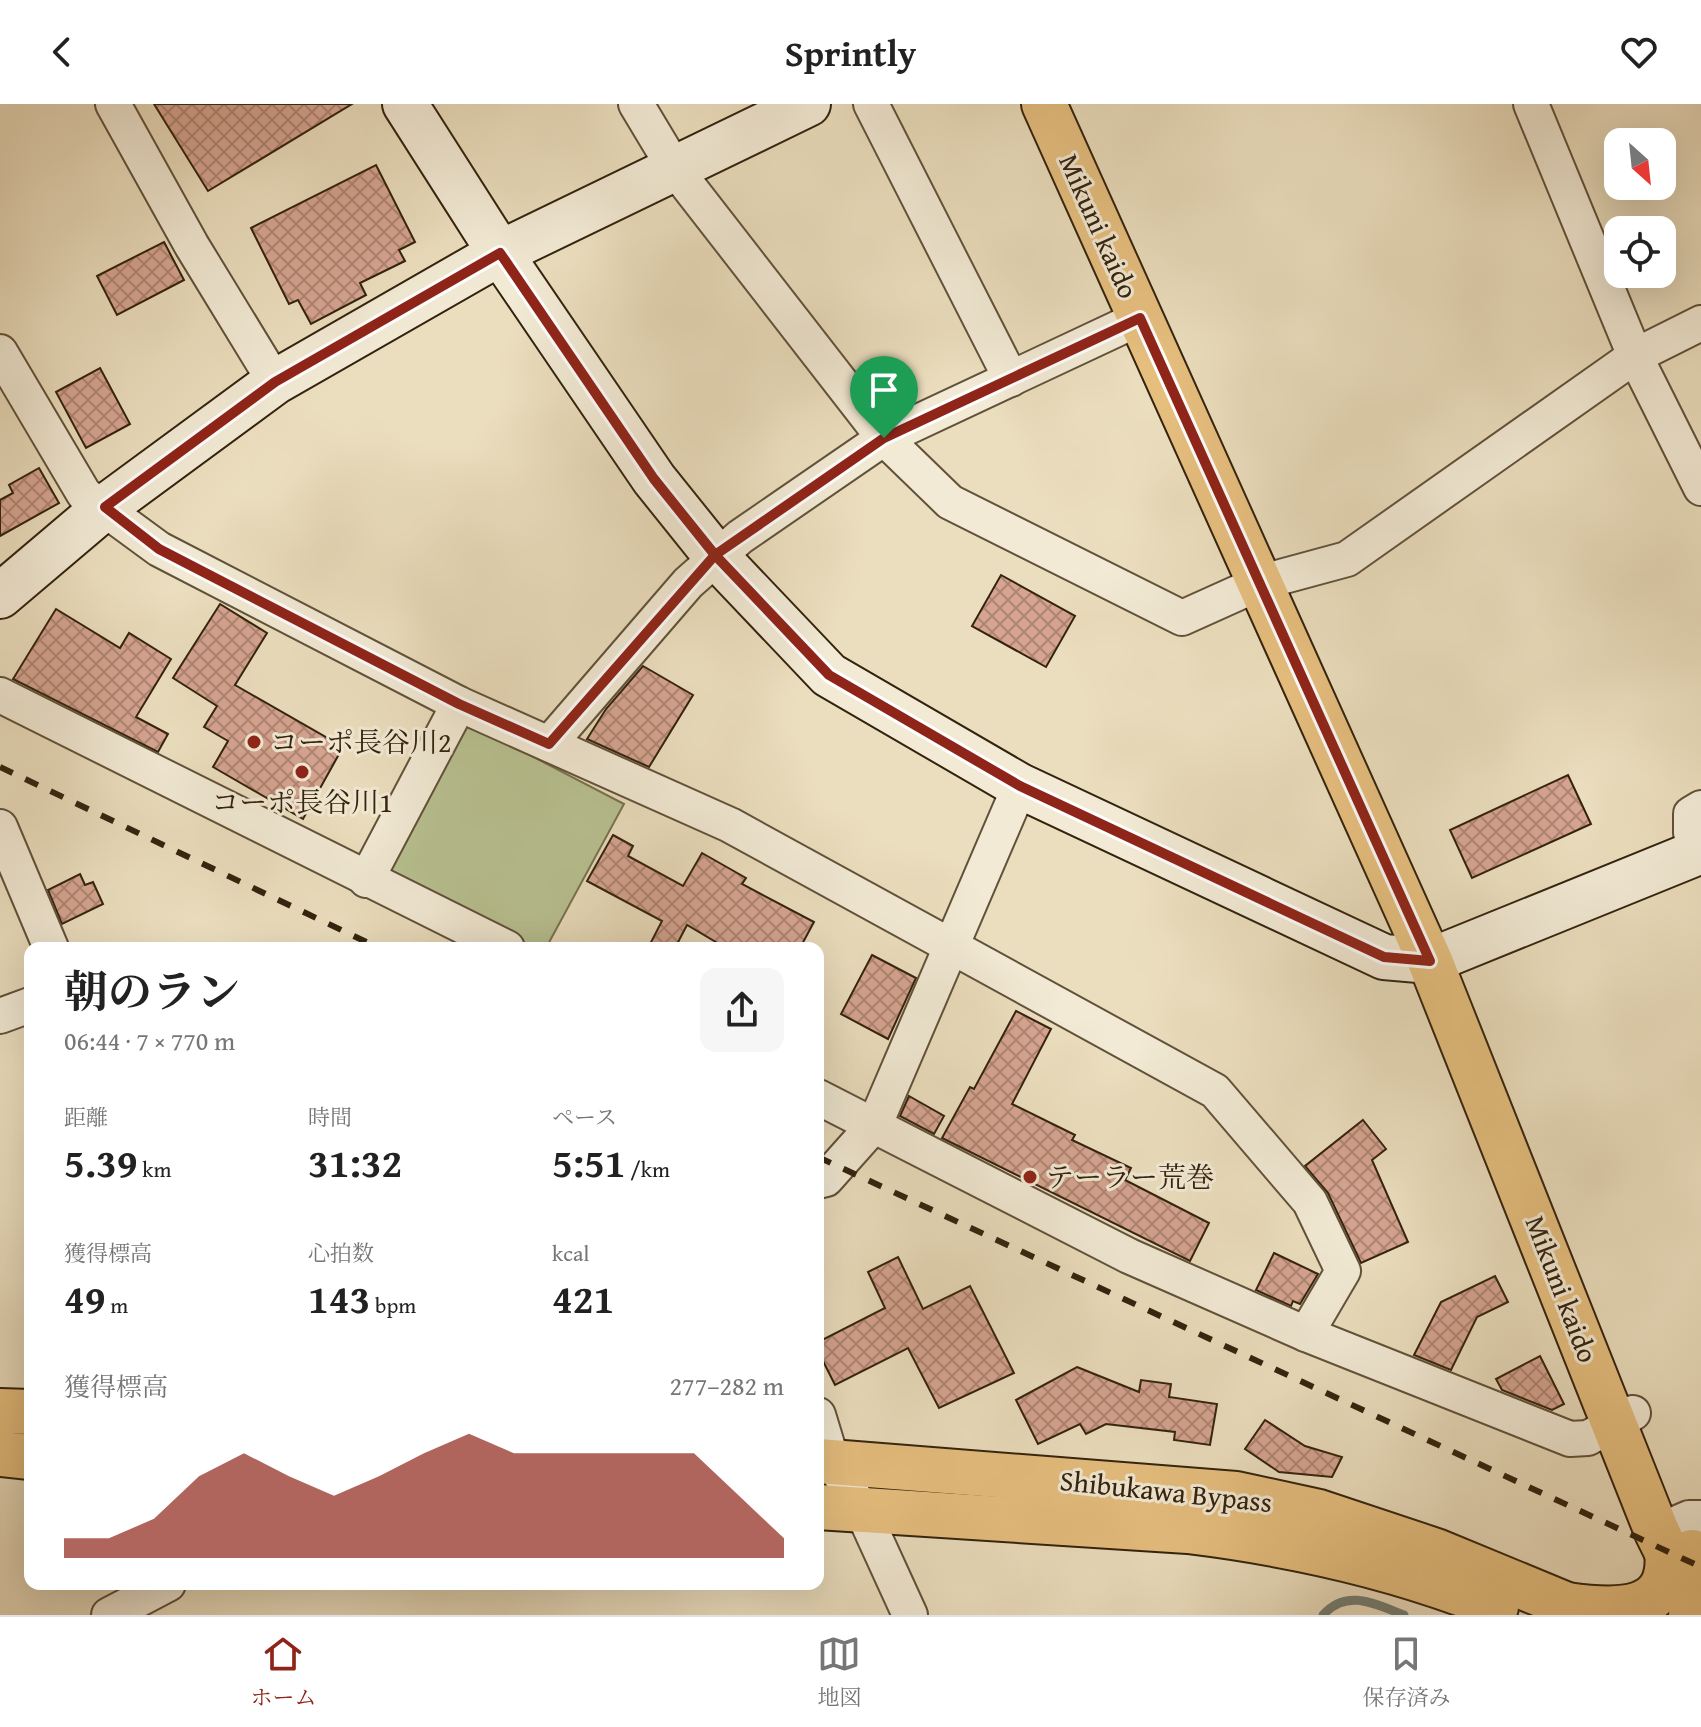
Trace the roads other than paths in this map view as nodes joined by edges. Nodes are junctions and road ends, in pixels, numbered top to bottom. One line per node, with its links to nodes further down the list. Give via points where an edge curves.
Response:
1 (113, 104): 15 (street)
2 (405, 104): 9 (street)
3 (636, 104): 8 (street)
4 (808, 104): 8 (street)
5 (871, 104): 14 (street)
6 (1044, 104): 10 (main road, Mikuni kaido)
7 (1531, 104): 13 (street)
8 (675, 169): 9 (street); 16 (street)
9 (500, 253): 15 (street); 19 (street, via 654,479)
10 (1140, 318): 14 (street); 20 (main road, Mikuni kaido)
11 (1701, 323): 13 (street)
12 (0, 352): 18 (street, via 84,494)
13 (1635, 356): 17 (street); 20 (street, via 1347,559)
14 (1011, 379): 16 (street)
15 (275, 382): 18 (street)
16 (884, 438): 19 (street); 20 (street, via 950,502 1182,618)
17 (1701, 488)
18 (105, 507): 21 (street); 23 (street, via 159,549)
19 (715, 555): 24 (street); 25 (street, via 829,675)
20 (1262, 582): 33 (main road, Mikuni kaido)
21 (0, 596)
22 (0, 695): 29 (street)
23 (459, 704): 24 (street); 29 (street)
24 (549, 744): 32 (street, via 730,825)
25 (1020, 786): 32 (street); 33 (street, via 1384,957)
26 (1701, 808): 28 (street, via 1691,814 1691,833)
27 (0, 827): 30 (street)
28 (1700, 854): 33 (street)
29 (366, 880): 31 (street)
30 (48, 942)
31 (495, 942)
32 (952, 947): 37 (street); 39 (street, via 1215,1091 1310,1202 1343,1271)
33 (1430, 961): 42 (main road, Mikuni kaido, via 1526,1149)
34 (24, 1007): 35 (street)
35 (0, 1016)
36 (824, 1100): 37 (street)
37 (875, 1124): 38 (street); 39 (street, via 1129,1256)
38 (824, 1180)
39 (1306, 1334): 42 (street, via 1570,1439 1588,1438)
40 (0, 1411): 41 (main road)
41 (24, 1412)
42 (1623, 1417): 48 (main road, Mikuni kaido)
43 (0, 1454): 44 (main road)
44 (24, 1456)
45 (825, 1461): 47 (street); 50 (main road, Shibukawa Bypass, via 1236,1494 1334,1517 1436,1551)
46 (824, 1507): 47 (main road)
47 (862, 1510): 52 (street); 53 (main road, Shibukawa Bypass, via 1239,1537 1352,1560)
48 (1686, 1565): 50 (main road, Shibukawa Bypass, via 1666,1578 1650,1603 1625,1612)
49 (157, 1590): 51 (street)
50 (1579, 1610)
51 (109, 1615)
52 (910, 1615)
53 (1517, 1615)

